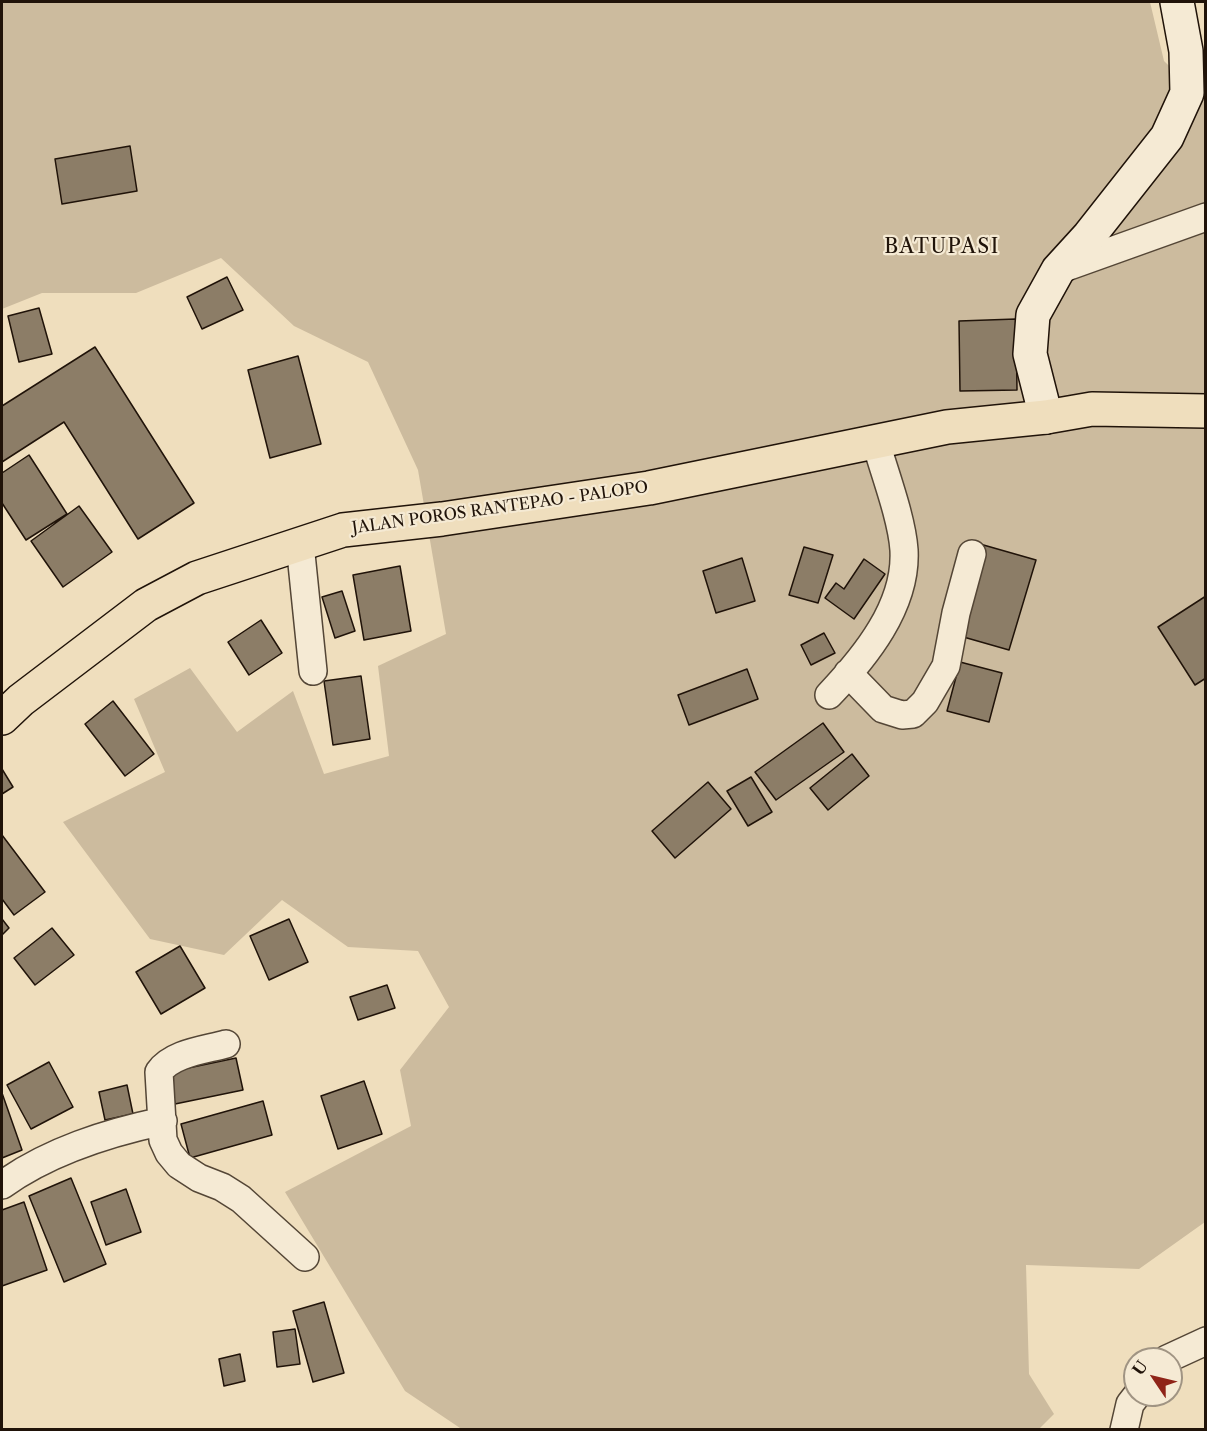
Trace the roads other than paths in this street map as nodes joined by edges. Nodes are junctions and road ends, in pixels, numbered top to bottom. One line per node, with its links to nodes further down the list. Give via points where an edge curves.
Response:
1 (1177, 2): 3 (street, via 1186,51 1187,93 1167,137)
2 (1206, 217): 3 (street)
3 (1058, 270): 5 (street, via 1034,315 1030,354)
4 (1206, 411): 5 (highway, JALAN POROS RANTEPAO - PALOPO, via 1092,410)
5 (1046, 417): 6 (highway, JALAN POROS RANTEPAO - PALOPO, via 946,427)
6 (876, 442): 7 (highway, JALAN POROS RANTEPAO - PALOPO, via 649,488 343,530); 10 (street, via 904,550 902,579 883,627)
7 (300, 544): 9 (street); 12 (highway, JALAN POROS RANTEPAO - PALOPO, via 197,578 146,605)
8 (972, 554): 10 (street, via 946,666 925,702 913,714 883,709)
9 (313, 671)
10 (848, 673): 11 (street)
11 (829, 695)
12 (2, 718)
13 (226, 1044): 14 (street, via 164,1065 158,1083)
14 (163, 1121): 15 (street, via 79,1144 18,1173); 16 (street, via 163,1140 179,1165 241,1199)
15 (2, 1185)
16 (305, 1257)
17 (1206, 1341): 18 (street)
18 (1183, 1352)
19 (1129, 1407): 20 (street)
20 (1124, 1430)

